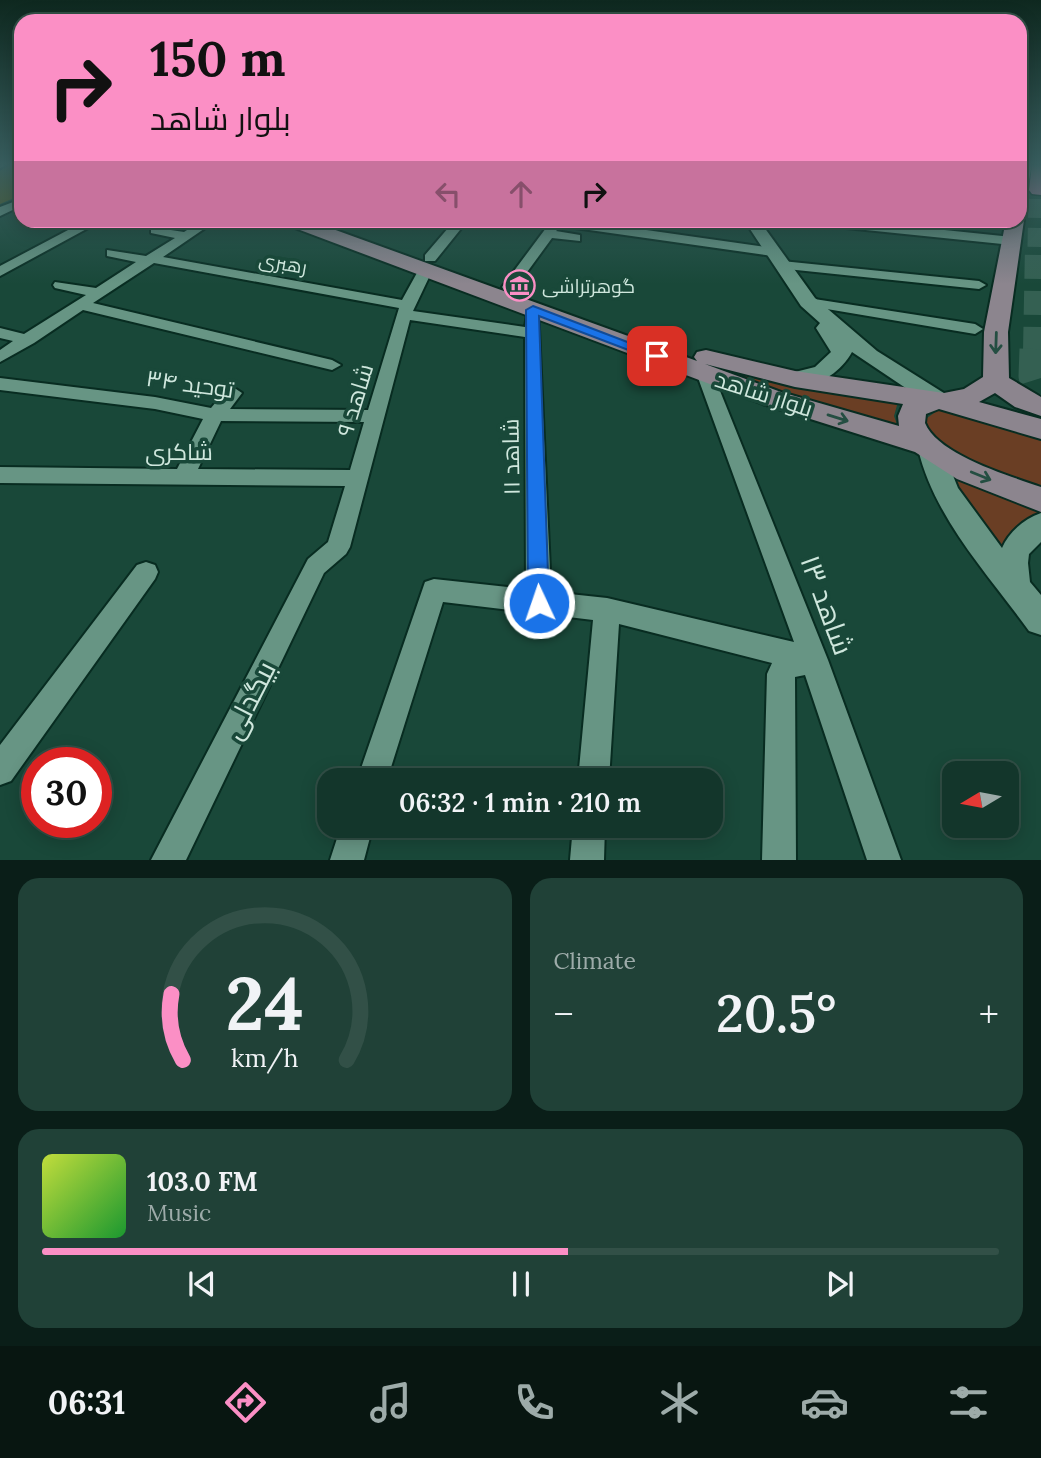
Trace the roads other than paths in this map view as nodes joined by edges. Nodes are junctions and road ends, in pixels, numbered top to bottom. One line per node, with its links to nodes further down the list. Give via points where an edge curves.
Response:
1 (82, 228): 18 (street)
2 (199, 228): 11 (street)
3 (315, 228): 17 (main road, بلوار شاهد)
4 (344, 228): 17 (main road, بلوار شاهد)
5 (456, 228): 17 (street, شاهد ۹)
6 (756, 228): 15 (street)
7 (958, 228): 10 (street)
8 (155, 230): 11 (street)
9 (549, 231): 12 (street); 13 (street); 15 (street); 21 (street)
10 (1014, 231): 34 (main road, one-way to 34, via 996,332)
11 (187, 236): 16 (street)
12 (575, 238)
13 (563, 249)
14 (112, 253): 16 (street, رهبری)
15 (777, 258): 20 (street); 23 (street)
16 (150, 260): 22 (street); 25 (street, رهبری)
17 (427, 264): 21 (main road, بلوار شاهد); 25 (street, شاهد ۹); 26 (main road, بلوار شاهد)
18 (0, 272)
19 (60, 285): 22 (street)
20 (979, 285)
21 (509, 288): 33 (main road, بلوار شاهد, via 686,351)
22 (98, 293): 24 (street)
23 (807, 302): 27 (street); 33 (street, via 842,352 827,371); 37 (street, via 869,356)
24 (80, 305): 29 (street); 31 (street)
25 (406, 310): 26 (street); 40 (street, شاهد ۹)
26 (533, 321): 32 (main road, بلوار شاهد); 51 (street, شاهد ۱۱)
27 (975, 329)
28 (0, 333): 29 (street)
29 (28, 340): 30 (street)
30 (0, 358)
31 (332, 365)
32 (706, 375): 42 (main road, بلوار شاهد, one-way to 42); 54 (street, شاهد ۱۳)
33 (795, 379): 37 (main road, بلوار شاهد)
34 (996, 381): 37 (main road, via 971,396); 38 (main road)
35 (0, 384): 39 (street, توحید ۳۴)
36 (233, 393): 39 (street)
37 (938, 401): 41 (main road, بلوار شاهد); 42 (main road, via 917,405 911,415 914,429)
38 (1041, 407)
39 (215, 415): 40 (street, توحید ۳۴); 44 (street)
40 (375, 416): 45 (street, شاهد ۹)
41 (1041, 429)
42 (928, 446): 46 (main road, بلوار شاهد, one-way to 46, via 957,467); 50 (street, via 944,487 996,566)
43 (0, 475): 44 (street, شاکری)
44 (183, 477): 45 (street, شاکری)
45 (358, 478): 48 (street, شاهد ۹)
46 (1041, 500)
47 (1035, 534): 50 (street, via 1016,547 1011,560)
48 (338, 547): 60 (street, بیگدلی, via 316,566)
49 (146, 572): 57 (street)
50 (1015, 584): 53 (street)
51 (539, 603): 52 (street); 55 (street, via 434,590)
52 (607, 610): 54 (street); 56 (street)
53 (1041, 620)
54 (814, 660): 63 (street, via 788,663 781,674); 64 (street, شاهد ۱۳)
55 (376, 768)
56 (594, 768)
57 (0, 770)
58 (353, 838): 61 (street)
59 (588, 838): 62 (street)
60 (168, 859)
61 (346, 859)
62 (587, 859)
63 (779, 859)
64 (884, 859)

